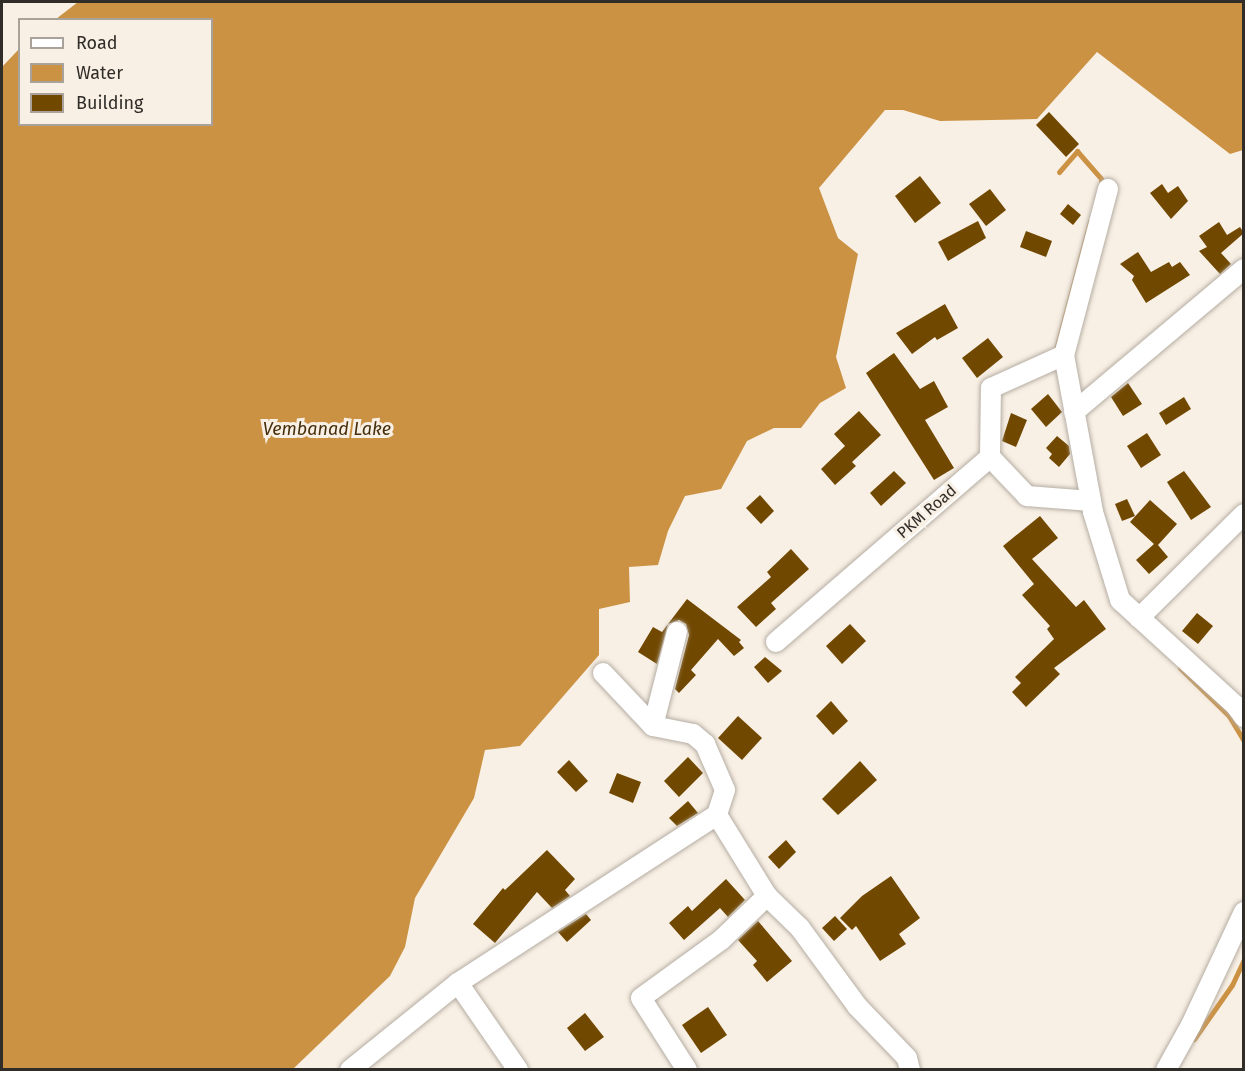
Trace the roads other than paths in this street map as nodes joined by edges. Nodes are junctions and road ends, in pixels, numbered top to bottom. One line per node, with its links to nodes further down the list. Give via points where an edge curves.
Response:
1 (1108, 189): 3 (street)
2 (1244, 269): 4 (street)
3 (1064, 355): 4 (street); 5 (street, via 991,388)
4 (1074, 412): 6 (street)
5 (990, 458): 6 (street, via 1027,496); 10 (street, PKM Road)
6 (1090, 501): 8 (street, via 1115,594)
7 (1244, 514): 8 (street)
8 (1139, 618): 12 (street)
9 (677, 632): 13 (street)
10 (776, 642)
11 (603, 673): 13 (street)
12 (1244, 717)
13 (653, 726): 14 (street, via 693,735 705,744 725,790)
14 (717, 815): 15 (street); 17 (street)
15 (767, 896): 20 (street, via 721,940 641,998); 21 (street, via 800,928 857,1006 907,1058)
16 (1244, 912): 22 (street)
17 (458, 983): 18 (street); 19 (street)
18 (350, 1070)
19 (518, 1070)
20 (687, 1070)
21 (910, 1070)
22 (1166, 1070)

